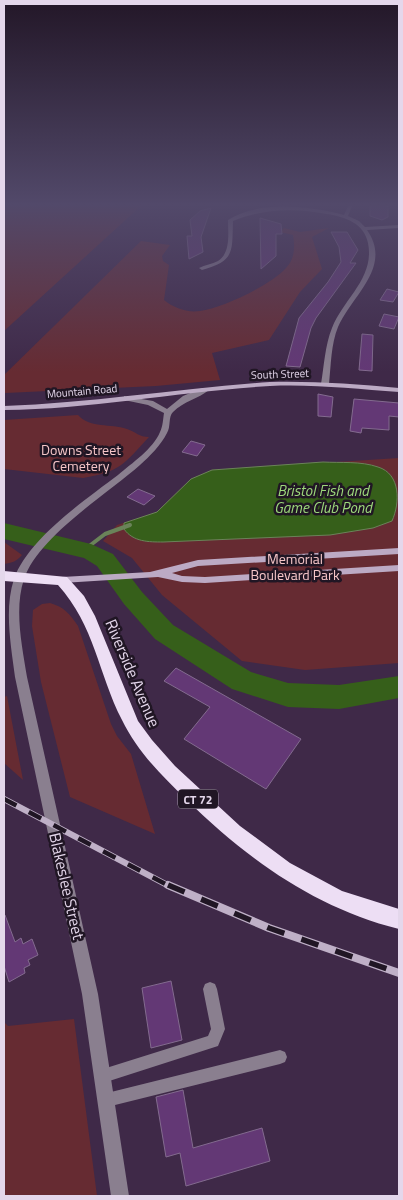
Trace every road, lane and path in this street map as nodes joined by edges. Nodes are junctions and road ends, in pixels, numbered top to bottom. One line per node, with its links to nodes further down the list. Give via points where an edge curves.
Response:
1 (224, 260): 3 (street)
2 (372, 260): 4 (street, via 370,273 335,327)
3 (202, 268)
4 (325, 384): 5 (main road, South Street, via 267,384); 6 (main road, South Street)
5 (205, 390): 7 (main road, South Street); 10 (street, via 186,398)
6 (399, 390)
7 (162, 395): 8 (main road, Mountain Road)
8 (127, 398): 9 (main road, Mountain Road); 10 (street, via 150,403)
9 (4, 408)
10 (168, 412): 15 (street, via 163,433 144,457 56,528)
11 (399, 551): 13 (main road, via 198,563)
12 (399, 568): 13 (main road, via 205,580)
13 (160, 574): 16 (main road)
14 (4, 576): 15 (highway)
15 (20, 578): 16 (highway); 20 (street, Blakeslee Street, via 14,626 16,646 90,994)
16 (62, 580): 17 (highway, Riverside Avenue / CT 72, via 81,602 127,715 158,760 216,817 266,859 338,899)
17 (399, 919)
18 (210, 989): 20 (lane, via 218,1029 213,1041)
19 (280, 1057): 21 (lane)
20 (103, 1076): 21 (street, Blakeslee Street)
21 (106, 1100): 22 (street, Blakeslee Street)
22 (120, 1196)

